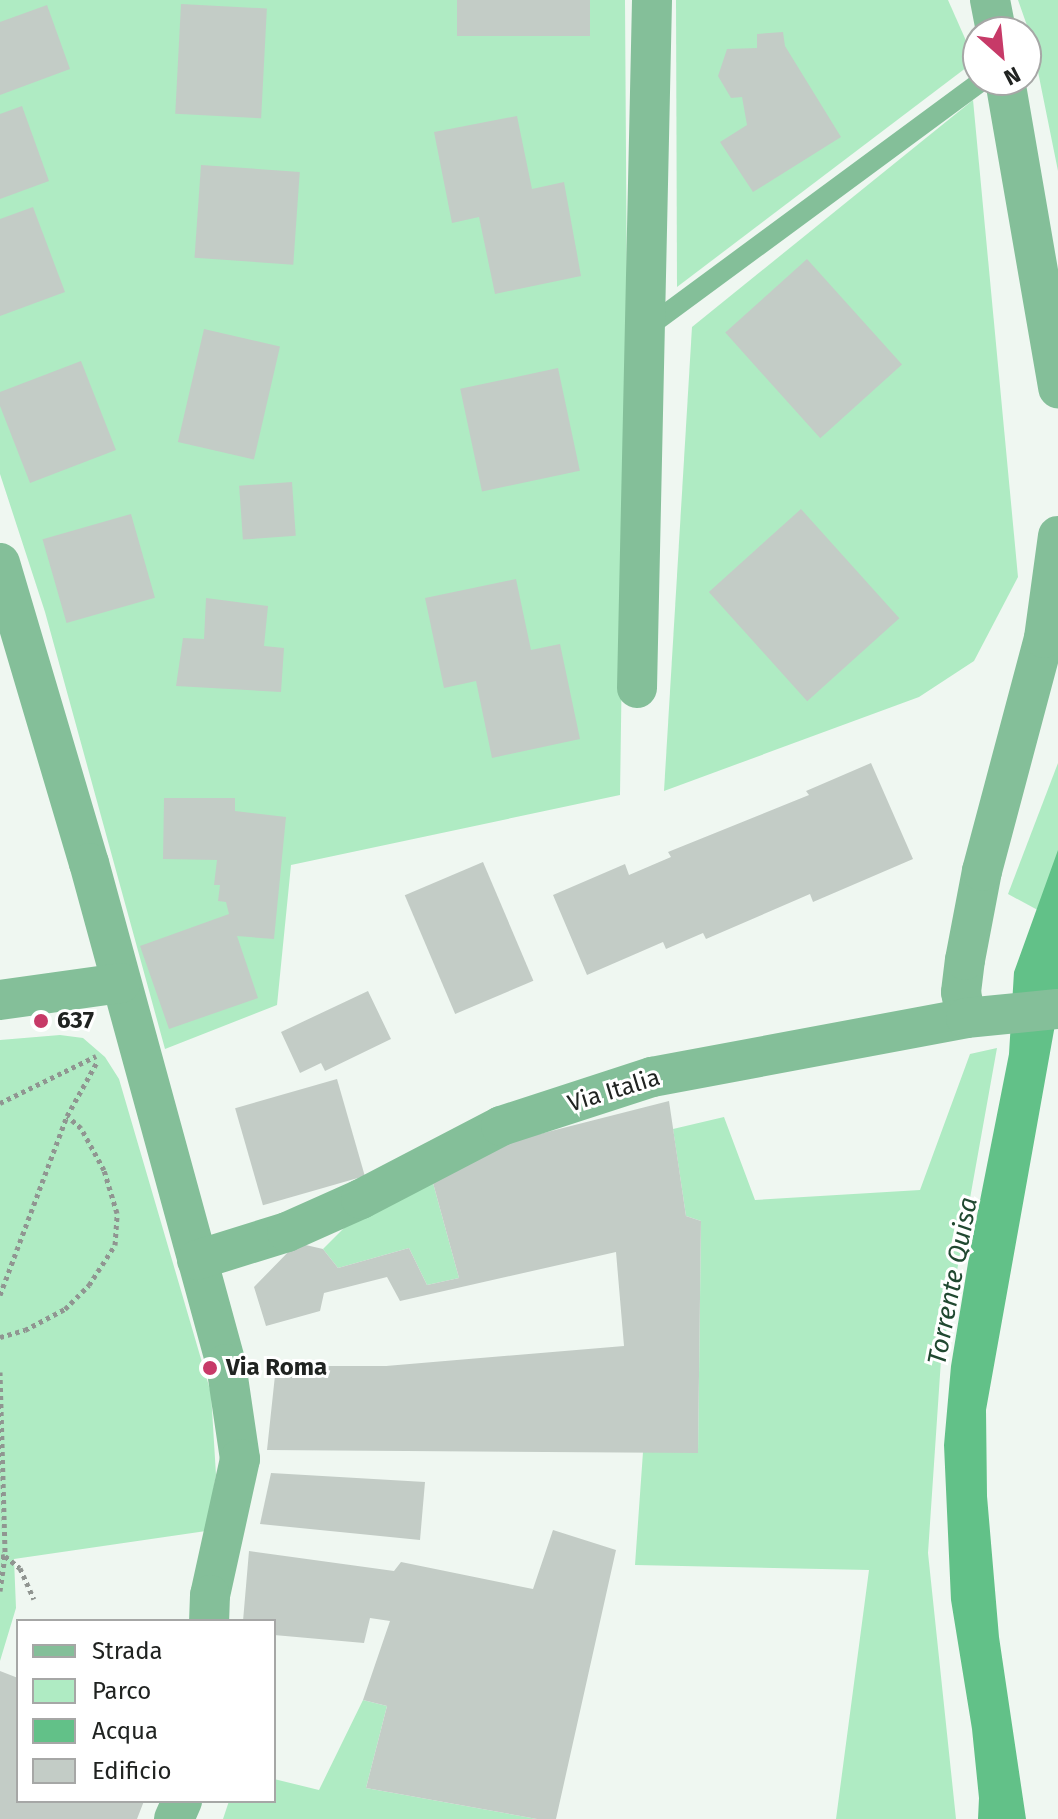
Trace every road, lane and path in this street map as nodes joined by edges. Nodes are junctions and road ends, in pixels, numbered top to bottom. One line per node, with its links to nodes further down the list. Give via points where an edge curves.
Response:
1 (652, 0): 4 (street)
2 (962, 95): 4 (lane)
3 (1008, 96): 5 (street)
4 (648, 327): 8 (street)
5 (1058, 388)
6 (1058, 536): 12 (street, via 1044,638 967,945 961,992)
7 (0, 563): 9 (street)
8 (637, 688)
9 (121, 983): 10 (street); 15 (street)
10 (0, 1000)
11 (1058, 1009): 12 (street, Via Italia)
12 (966, 1018): 15 (street, Via Italia, via 652,1077 501,1126 287,1232)
13 (0, 1103): 14 (path, via 101,1053)
14 (67, 1116): 16 (path); 17 (path, via 81,1128 104,1170 117,1213 115,1245 89,1285 65,1309)
15 (197, 1260): 22 (street, via 226,1364 240,1459)
16 (0, 1295)
17 (0, 1337)
18 (0, 1372): 19 (path)
19 (2, 1557): 20 (path); 21 (path, via 20,1568)
20 (0, 1591)
21 (34, 1599)
22 (209, 1619)

